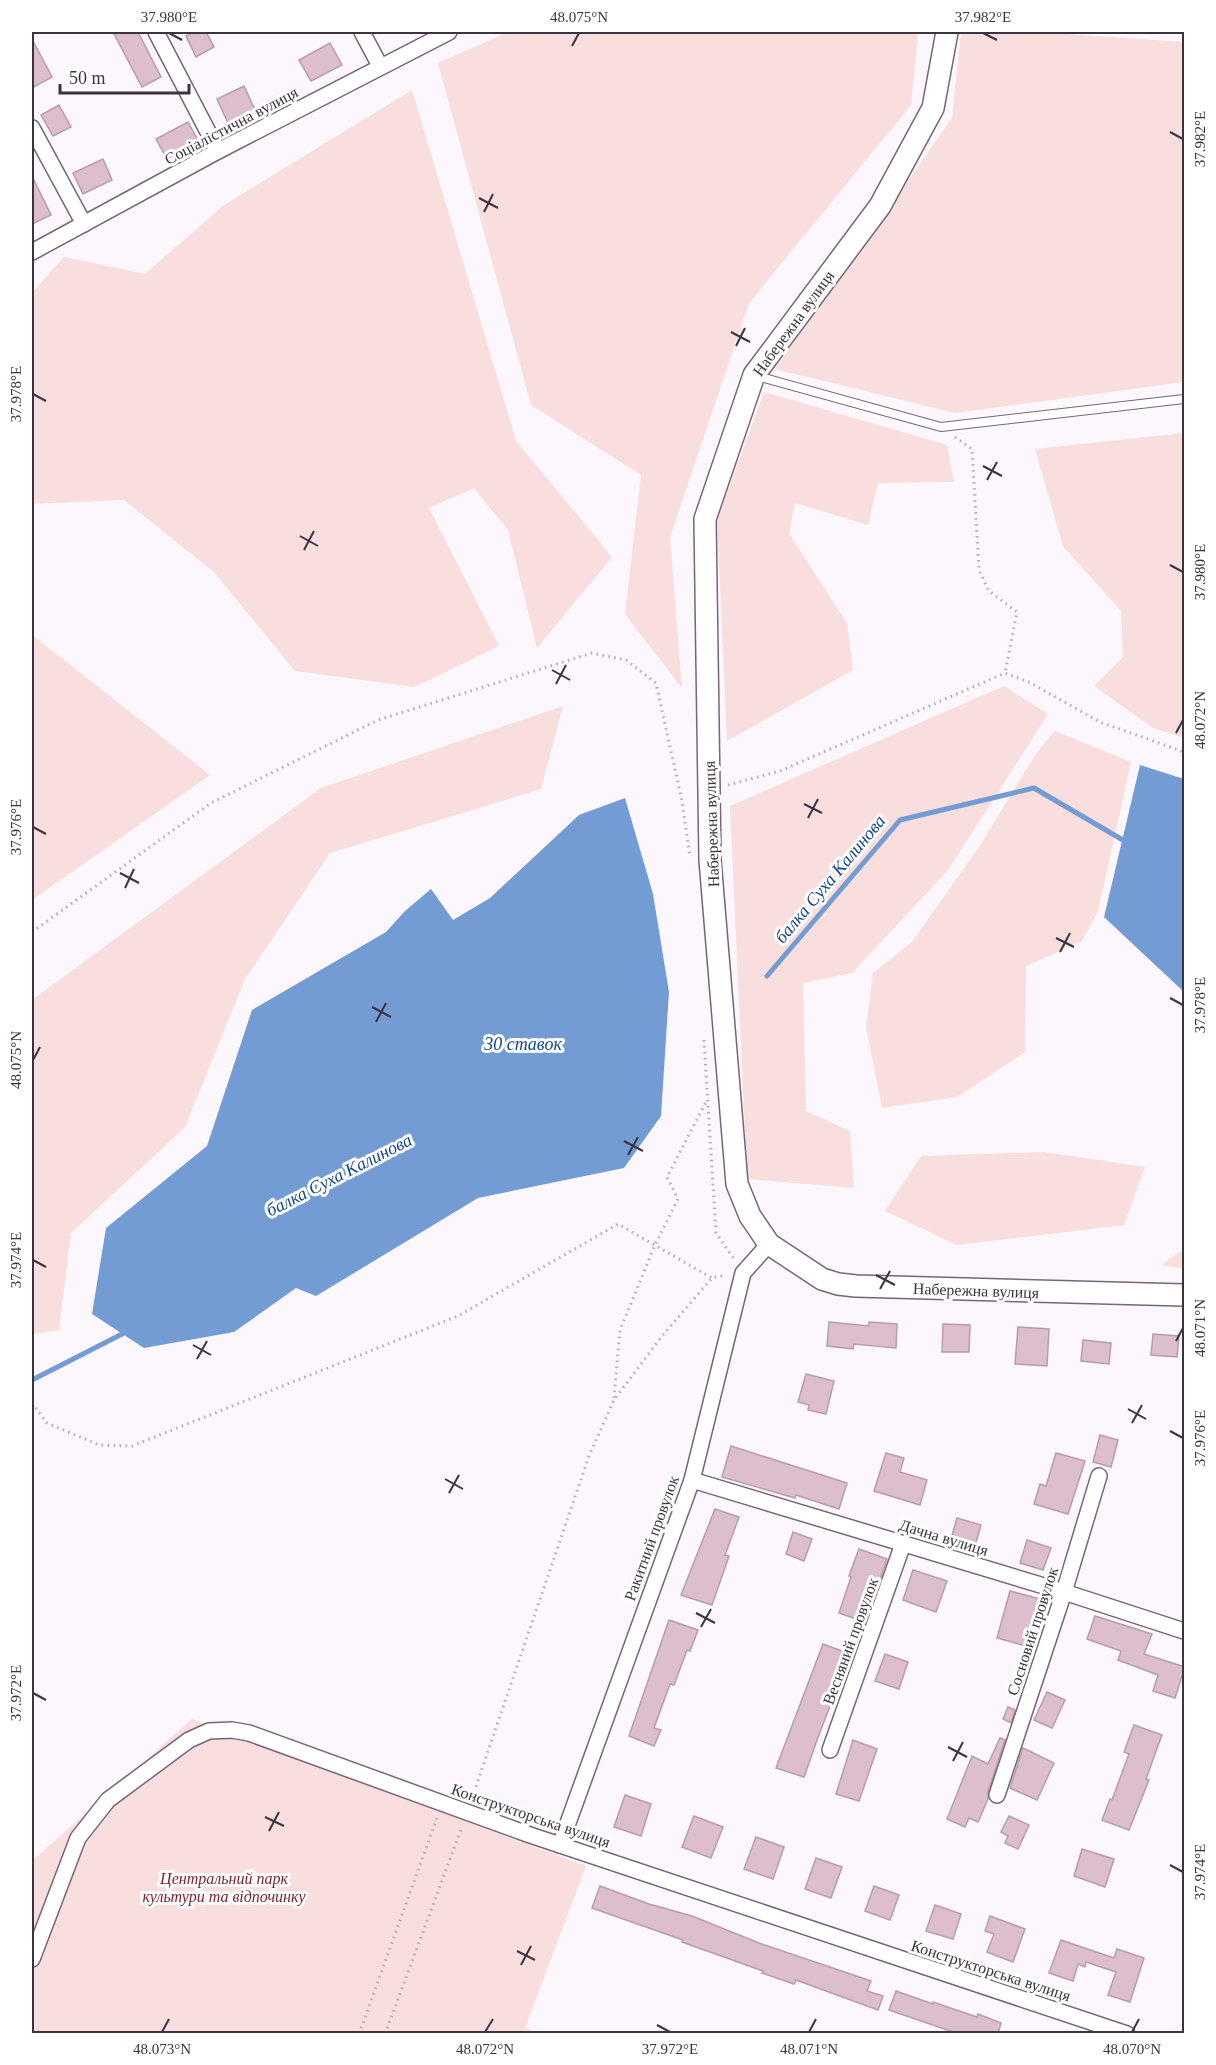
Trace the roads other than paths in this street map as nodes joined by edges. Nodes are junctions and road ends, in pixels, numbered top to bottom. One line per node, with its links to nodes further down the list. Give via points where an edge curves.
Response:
1 (156, 32): 7 (street)
2 (362, 32): 5 (street)
3 (449, 32): 5 (street, Соціалістична вулиця)
4 (947, 32): 10 (street, Набережна вулиця, via 933,108 880,206)
5 (380, 66): 7 (street, Соціалістична вулиця)
6 (32, 128): 8 (street)
7 (218, 151): 8 (street, Соціалістична вулиця)
8 (84, 224): 9 (street, Соціалістична вулиця)
9 (32, 252)
10 (754, 375): 11 (lane, via 941,428); 12 (street, Набережна вулиця, via 705,519 710,860 737,1185 750,1216)
11 (1185, 399)
12 (769, 1244): 13 (street, Набережна вулиця, via 822,1279 838,1284); 15 (street, Ракитний провулок, via 743,1273)
13 (1185, 1295)
14 (1099, 1476): 17 (street, Сосновий провулок)
15 (692, 1480): 16 (street, Дачна вулиця); 21 (street, Ракитний провулок)
16 (903, 1544): 17 (street, Дачна вулиця); 19 (street, Весняний провулок)
17 (1064, 1592): 18 (street, Дачна вулиця); 20 (street, Сосновий провулок)
18 (1185, 1631)
19 (830, 1750)
20 (997, 1796)
21 (560, 1845): 22 (street, Конструкторська вулиця, via 249,1733 210,1731 189,1740 108,1800 91,1819 78,1838); 23 (street, Конструкторська вулиця)
22 (32, 1959)
23 (1127, 2034)

